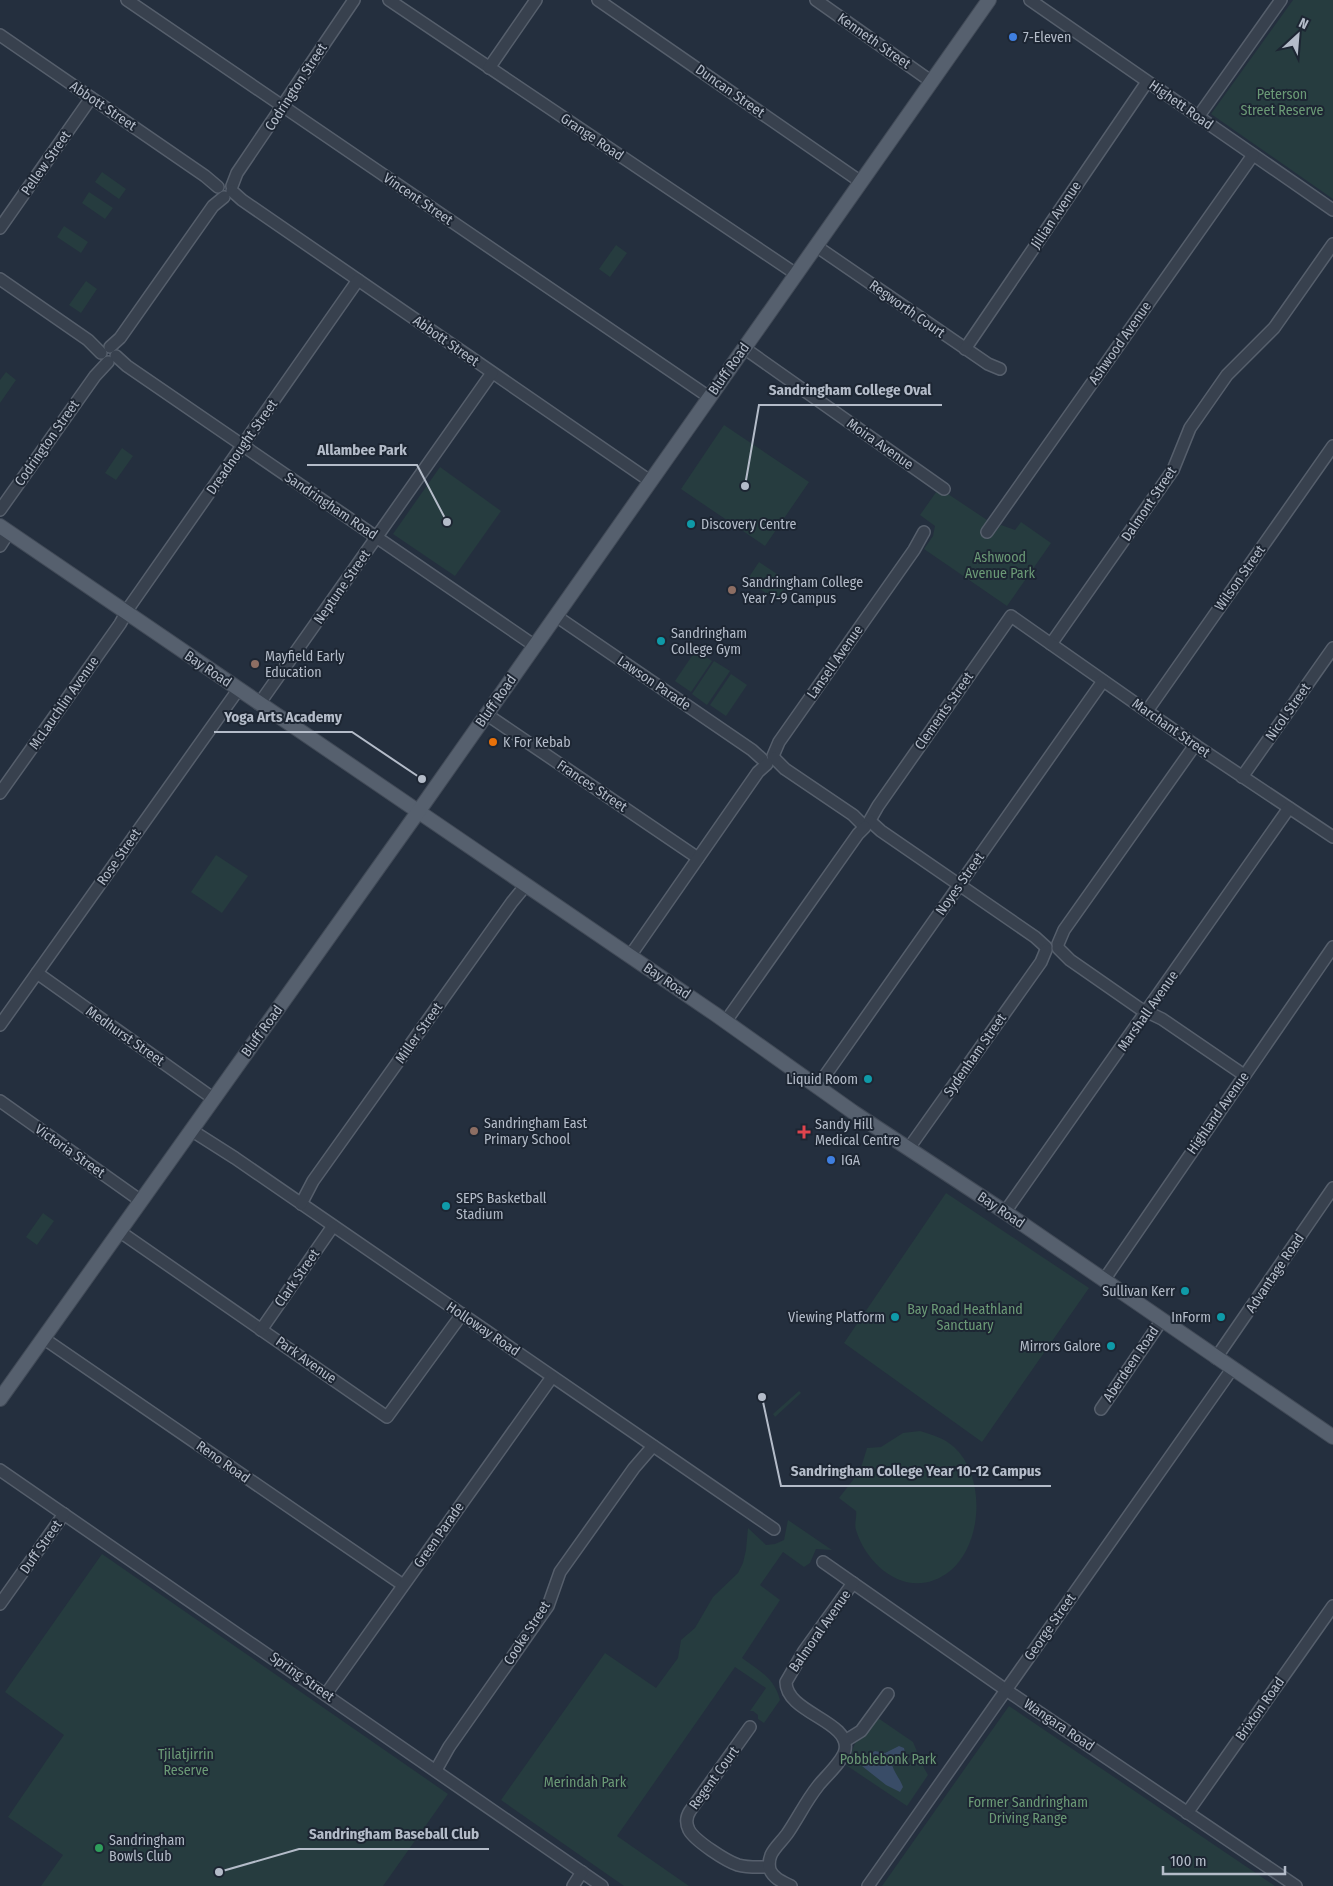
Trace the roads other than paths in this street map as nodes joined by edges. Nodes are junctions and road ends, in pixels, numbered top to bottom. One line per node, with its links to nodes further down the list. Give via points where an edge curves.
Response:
1 (127, 0): 15 (street, Vincent Street)
2 (354, 0): 15 (street, Codrington Street)
3 (389, 0): 11 (street, Grange Road)
4 (536, 0): 11 (street)
5 (598, 0): 18 (street, Duncan Street)
6 (816, 0): 12 (street, Kenneth Street)
7 (989, 0): 12 (main road, Bluff Road)
8 (1030, 0): 13 (street, Highett Road)
9 (1281, 0): 16 (street)
10 (0, 35): 14 (street, Abbott Street)
11 (489, 68): 24 (street, Grange Road)
12 (932, 82): 18 (main road, Bluff Road)
13 (1147, 82): 16 (street, Highett Road); 28 (street, Jillian Avenue)
14 (91, 98): 19 (street, Abbott Street); 21 (street, Pellew Street)
15 (282, 106): 19 (street, Codrington Street); 32 (street, Vincent Street)
16 (1198, 117): 17 (street, Highett Road)
17 (1253, 155): 20 (street, Highett Road); 40 (street, Ashwood Avenue)
18 (861, 182): 23 (main road, Bluff Road)
19 (225, 189): 26 (street, Abbott Street); 29 (street, Codrington Street)
20 (1333, 210)
21 (0, 228)
22 (1333, 244): 46 (street, Dalmont Street, via 1274,328 1222,382 1190,428 1173,470)
23 (816, 246): 24 (main road, Bluff Road); 28 (street, Regworth Court)
24 (796, 274): 27 (main road, Bluff Road)
25 (0, 279): 29 (street, Sandringham Road)
26 (358, 280): 31 (street, Abbott Street); 33 (street, Dreadnought Street)
27 (744, 348): 32 (main road, Bluff Road); 36 (street, Moira Avenue)
28 (965, 349): 30 (street, Regworth Court)
29 (109, 354): 33 (street, Sandringham Road); 37 (street, Codrington Street)
30 (1000, 369)
31 (492, 373): 35 (street, Abbott Street); 41 (street, Neptune Street)
32 (709, 397): 35 (main road, Bluff Road)
33 (243, 446): 41 (street, Sandringham Road); 43 (street, Dreadnought Street)
34 (1333, 446): 52 (street, Wilson Street)
35 (650, 481): 44 (main road, Bluff Road)
36 (944, 489)
37 (0, 510)
38 (4, 529): 42 (street); 43 (main road, Bay Road)
39 (924, 532): 55 (street, Lansell Avenue)
40 (987, 532)
41 (377, 538): 47 (street, Sandringham Road); 51 (street, Neptune Street)
42 (0, 546)
43 (127, 613): 50 (main road, Bay Road); 57 (street, McLauchlin Avenue)
44 (556, 616): 47 (main road, Bluff Road); 55 (street, Lawson Parade)
45 (1011, 616): 46 (street, Marchant Street); 60 (street, Clements Street)
46 (1051, 644): 49 (street, Marchant Street)
47 (535, 646): 53 (main road, Bluff Road)
48 (1333, 648): 56 (street, Nicol Street)
49 (1103, 680): 52 (street, Marchant Street); 64 (street, Noyes Street)
50 (238, 690): 51 (main road, Bay Road); 68 (street, Rose Street)
51 (259, 704): 59 (main road, Bay Road)
52 (1147, 711): 54 (street, Marchant Street)
53 (486, 714): 59 (main road, Bluff Road); 62 (street, Frances Street)
54 (1195, 745): 56 (street, Marchant Street); 65 (street, Sydenham Street)
55 (767, 760): 60 (street, Lawson Parade); 62 (street, Lansell Avenue)
56 (1242, 777): 58 (street, Marchant Street)
57 (0, 793)
58 (1289, 808): 61 (street, Marchant Street); 69 (street, Marshall Avenue)
59 (418, 812): 63 (main road, Bay Road); 74 (main road, Bluff Road)
60 (864, 822): 64 (street, Lawson Parade); 70 (street, Clements Street)
61 (1333, 837)
62 (698, 858): 67 (street, Lansell Avenue)
63 (526, 885): 67 (main road, Bay Road); 80 (street, Miller Street)
64 (959, 885): 65 (street, Lawson Parade); 73 (street, Noyes Street)
65 (1052, 947): 69 (street, Lawson Parade); 77 (street, Sydenham Street)
66 (1333, 947): 72 (street, Highland Avenue)
67 (630, 956): 70 (main road, Bay Road)
68 (37, 973): 71 (street, Rose Street); 74 (street, Medhurst Street)
69 (1147, 1011): 72 (street, Lawson Parade); 81 (street, Marshall Avenue)
70 (726, 1022): 73 (main road, Bay Road)
71 (0, 1025)
72 (1244, 1075): 84 (street, Highland Avenue)
73 (817, 1087): 77 (main road, Bay Road)
74 (214, 1098): 76 (main road, Bluff Road)
75 (0, 1101): 79 (street, Victoria Street)
76 (191, 1130): 79 (main road, Bluff Road); 80 (street, Holloway Road)
77 (909, 1148): 81 (main road, Bay Road)
78 (1333, 1188): 89 (street, Advantage Road)
79 (141, 1201): 83 (main road, Bluff Road)
80 (298, 1202): 82 (street, Holloway Road)
81 (1005, 1212): 84 (main road, Bay Road)
82 (333, 1226): 85 (street, Holloway Road); 87 (street, Clark Street)
83 (119, 1231): 87 (street, Park Avenue); 88 (main road, Bluff Road)
84 (1104, 1280): 86 (main road, Bay Road)
85 (462, 1314): 87 (street, Park Avenue, via 388,1417); 91 (street, Holloway Road)
86 (1162, 1320): 89 (main road, Bay Road); 93 (street, Aberdeen Road)
87 (262, 1330)
88 (43, 1338): 92 (main road, Bluff Road); 101 (street, Reno Road)
89 (1216, 1358): 90 (main road, Bay Road)
90 (1232, 1368): 94 (main road, Bay Road); 104 (street, George Street)
91 (552, 1377): 95 (street, Holloway Road); 101 (street, Green Parade)
92 (0, 1399)
93 (1101, 1409)
94 (1333, 1437)
95 (651, 1444): 98 (street, Holloway Road); 109 (street, Cooke Street, via 560,1572 548,1606)
96 (0, 1470): 97 (street, Spring Street)
97 (64, 1514): 102 (street, Duff Street); 105 (street, Spring Street)
98 (774, 1529)
99 (823, 1562): 100 (street, Wangara Road)
100 (853, 1583): 104 (street, Wangara Road); 108 (street, Balmoral Avenue, via 786,1682 791,1698 839,1732)
101 (403, 1586): 105 (street, Green Parade)
102 (0, 1604)
103 (1333, 1606): 110 (street, Brixton Road)
104 (1006, 1690): 110 (street, Wangara Road); 116 (street, George Street)
105 (326, 1694): 109 (street, Spring Street)
106 (888, 1694): 108 (street, via 861,1731)
107 (750, 1727): 111 (street, Regent Court, via 690,1811 687,1824 696,1838 731,1862)
108 (845, 1741): 111 (street, via 844,1754 817,1787 773,1852)
109 (434, 1769): 112 (street, Spring Street)
110 (1187, 1813): 117 (street, Wangara Road)
111 (769, 1867): 115 (street, via 773,1876)
112 (584, 1873): 113 (street); 114 (street, Spring Street)
113 (575, 1886)
114 (602, 1886)
115 (791, 1886)
116 (868, 1886)
117 (1296, 1886)

